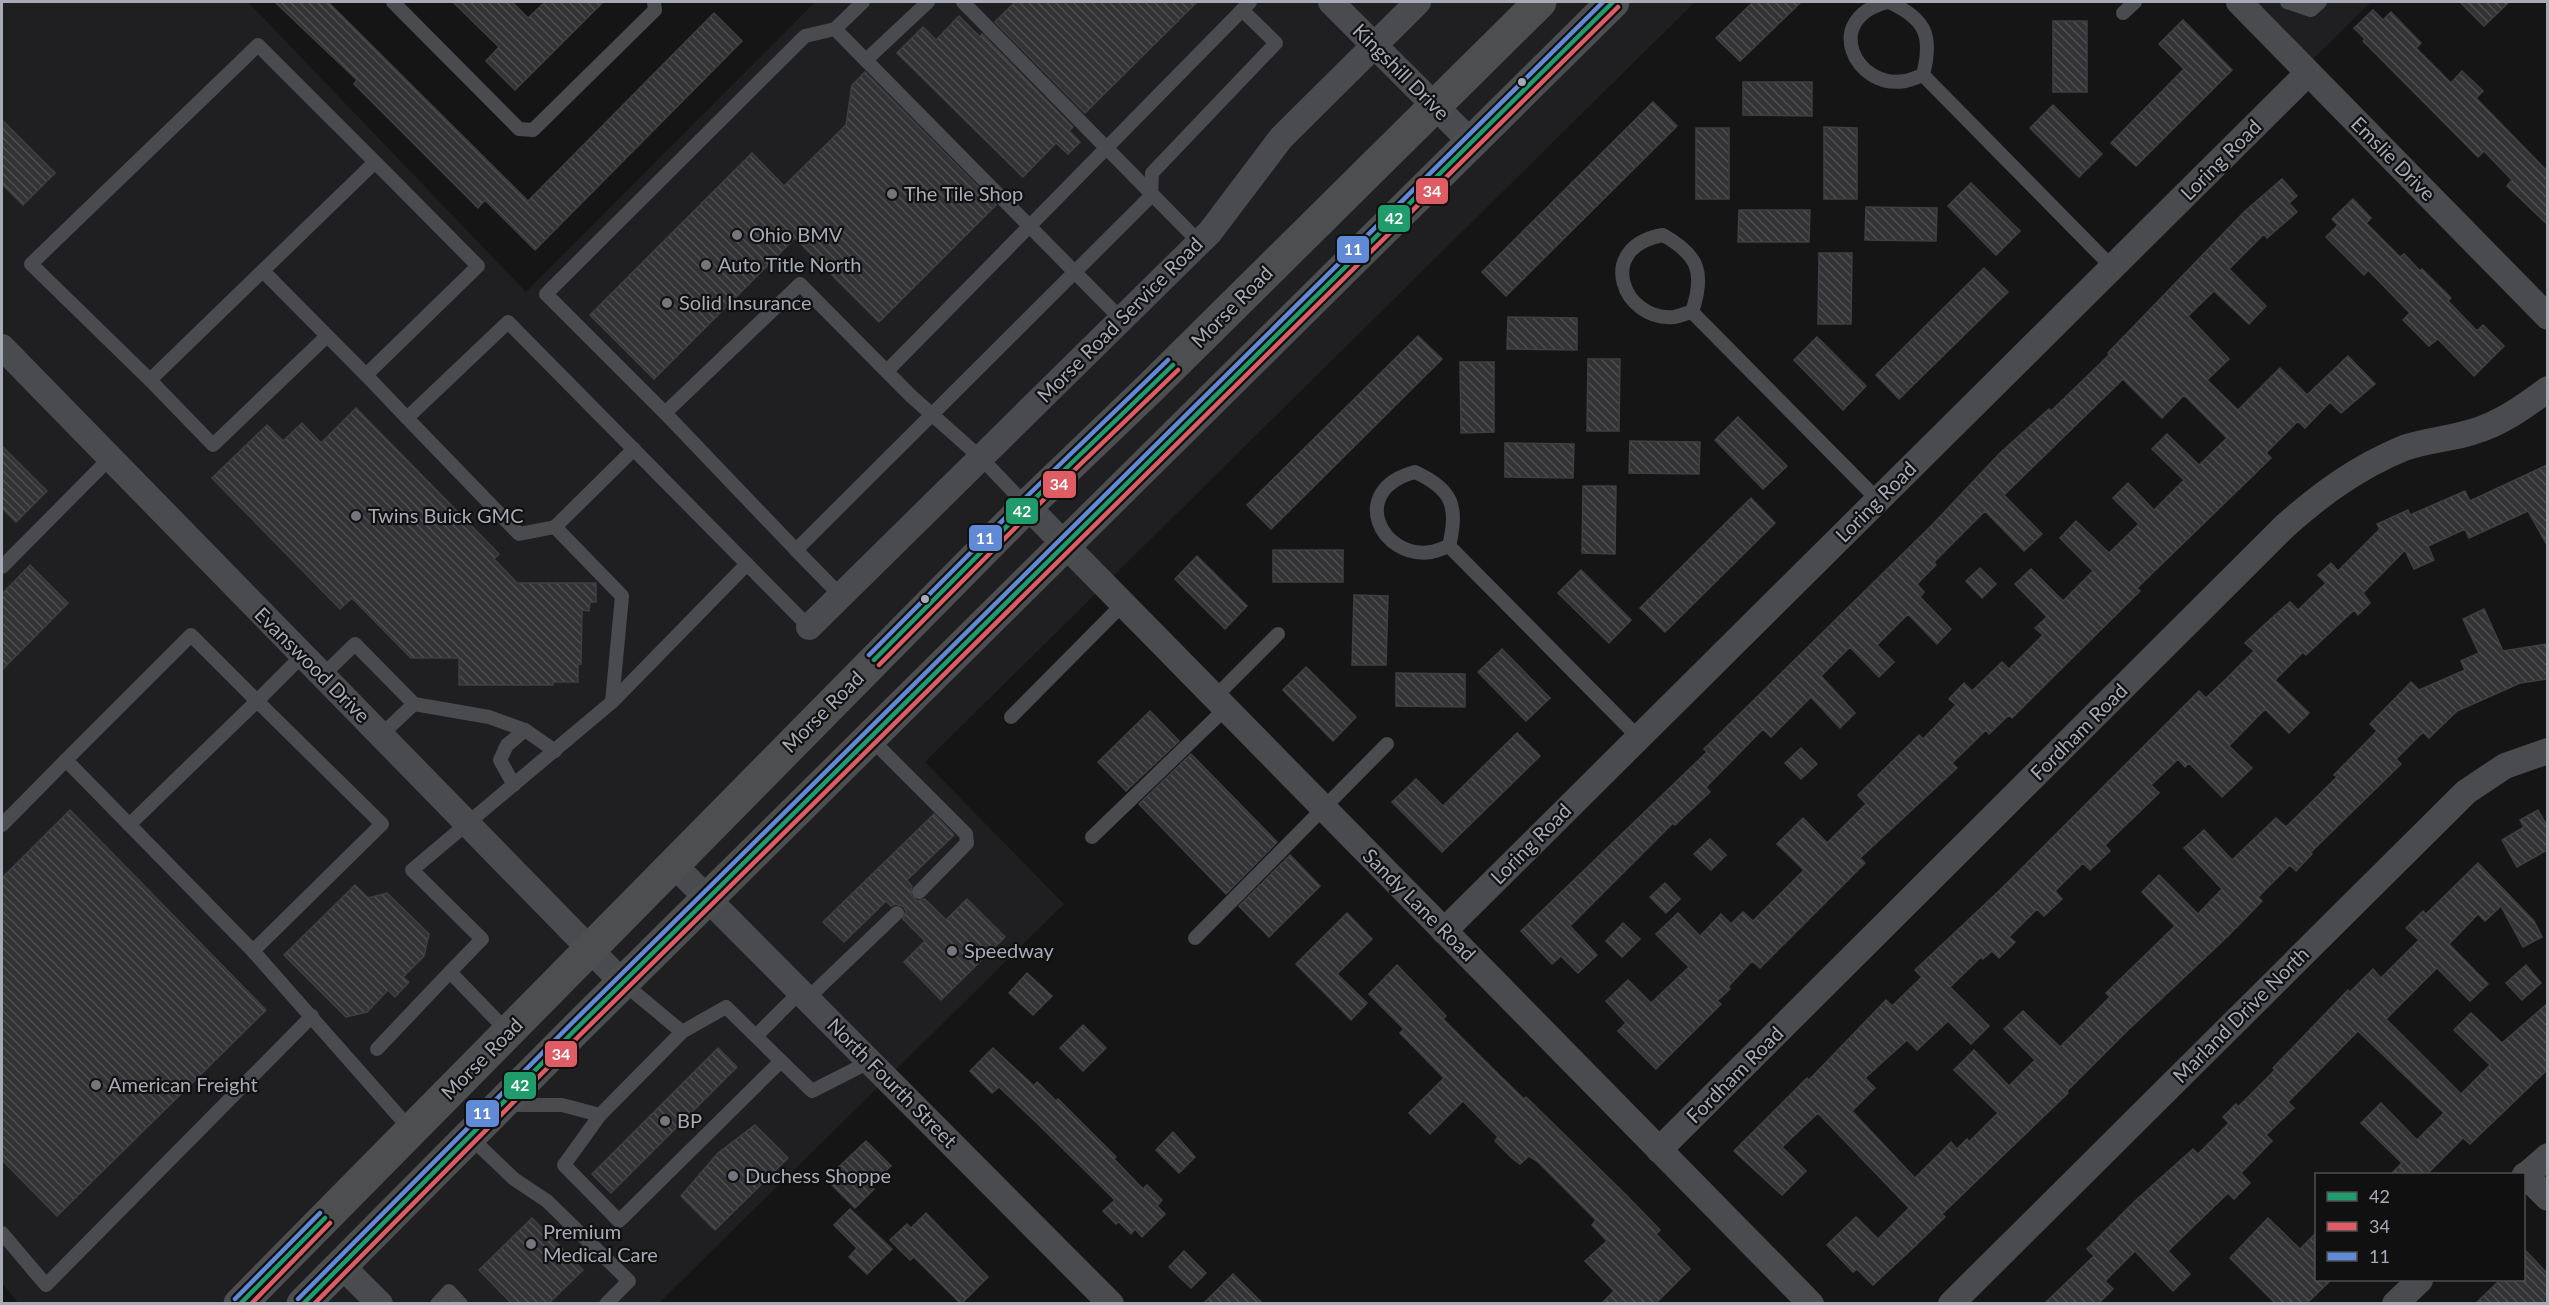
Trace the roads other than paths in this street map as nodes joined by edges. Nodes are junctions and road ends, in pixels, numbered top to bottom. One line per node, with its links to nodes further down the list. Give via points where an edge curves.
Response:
1 (393, 2): 2 (lane, via 519,129 533,130 655,10)
2 (654, 2)
3 (862, 2): 17 (lane)
4 (928, 2): 19 (lane)
5 (963, 2): 24 (lane)
6 (1331, 2): 18 (street, Kingshill Drive)
7 (1540, 2): 22 (main road, Morse Road)
8 (1613, 2): 23 (main road)
9 (1888, 2): 21 (lane, via 1907,10 1923,25 1929,52); 21 (lane, via 1873,5 1859,15 1850,33 1851,50 1864,69 1883,80 1904,82)
10 (2135, 2): 16 (lane)
11 (2239, 2): 20 (street, Emslie Drive)
12 (2287, 2): 13 (lane, via 2311,10)
13 (2320, 2)
14 (1407, 5): 18 (street, Morse Road Service Road)
15 (1246, 6): 24 (lane); 26 (lane, via 1276,44 1152,173)
16 (2123, 13)
17 (835, 29): 19 (lane); 41 (lane, via 806,36 546,294)
18 (1374, 46): 22 (street, Kingshill Drive); 28 (street, Morse Road Service Road, via 1281,138)
19 (866, 60): 27 (lane)
20 (2308, 73): 29 (street, Loring Road); 33 (street, Emslie Drive)
21 (1923, 75): 29 (lane)
22 (1434, 105): 23 (street, Kingshill Drive); 48 (main road, Morse Road)
23 (1471, 142): 50 (main road)
24 (1106, 149): 26 (lane); 27 (lane)
25 (375, 162): 30 (lane); 38 (lane, via 477,266); 39 (lane, via 258,45 31,264)
26 (1151, 196): 28 (lane); 31 (lane)
27 (1031, 226): 31 (lane); 37 (lane)
28 (1199, 242): 34 (street, Morse Road Service Road)
29 (2113, 268): 47 (street, Loring Road)
30 (263, 271): 35 (lane); 39 (lane)
31 (1075, 272): 34 (lane); 42 (lane)
32 (1692, 312): 32 (lane, via 1699,289 1696,261 1681,245 1663,236 1647,238 1633,247 1622,264 1622,281 1634,302 1652,313 1673,317); 47 (lane)
33 (2547, 317)
34 (1121, 319): 46 (street, Morse Road Service Road)
35 (327, 336): 38 (lane); 39 (lane, via 213,445)
36 (2, 347): 45 (street, Evanswood Drive)
37 (887, 371): 41 (lane, via 800,284); 42 (lane)
38 (366, 375): 43 (lane)
39 (150, 380)
40 (2547, 389): 103 (street, Fordham Road, via 2504,420 2473,432 2407,447 2363,467 2324,492 2285,526)
41 (665, 413): 52 (lane)
42 (932, 415): 46 (lane); 52 (lane)
43 (407, 418): 44 (lane, via 508,322); 49 (lane, via 519,534)
44 (634, 449): 49 (lane); 54 (lane)
45 (110, 458): 53 (lane); 59 (street, Evanswood Drive)
46 (981, 458): 48 (lane); 55 (street, Morse Road Service Road)
47 (1878, 500): 68 (street, Loring Road)
48 (1027, 506): 50 (street, Sandy Lane Road); 80 (main road, Morse Road)
49 (555, 527): 62 (lane, via 622,596)
50 (1066, 546): 56 (street, Sandy Lane Road); 69 (main road)
51 (1449, 546): 51 (lane, via 1455,523 1449,495 1433,480 1415,472 1385,485 1376,503 1377,520 1390,540 1409,550 1430,552); 68 (lane)
52 (796, 550): 55 (lane)
53 (4, 560)
54 (747, 564): 57 (lane); 62 (lane)
55 (841, 596): 57 (street, Morse Road Service Road)
56 (1123, 604): 63 (street, Sandy Lane Road); 65 (lane)
57 (809, 627)
58 (1278, 634): 63 (lane)
59 (302, 656): 60 (street, Evanswood Drive); 61 (lane)
60 (322, 676): 64 (lane, via 355,645); 67 (street, Evanswood Drive)
61 (257, 701): 73 (lane, via 191,634); 78 (lane); 87 (lane, via 382,824)
62 (612, 702): 72 (lane)
63 (1219, 703): 75 (street, Sandy Lane Road); 79 (lane)
64 (414, 704): 66 (lane, via 489,717); 67 (lane)
65 (1011, 717)
66 (525, 730): 72 (lane); 74 (lane, via 507,745 500,760)
67 (381, 735): 76 (street, Evanswood Drive)
68 (1638, 737): 84 (street, Loring Road)
69 (870, 738): 81 (lane, via 966,834 967,843); 82 (main road)
70 (1387, 744): 75 (lane)
71 (2547, 751): 119 (street, Marland Drive North, via 2505,766 2466,792)
72 (555, 752): 74 (lane)
73 (66, 760): 77 (lane); 78 (lane)
74 (514, 785): 76 (lane)
75 (1324, 809): 84 (street, Sandy Lane Road); 85 (lane)
76 (466, 822): 86 (street, Evanswood Drive); 88 (lane, via 412,870 482,939)
77 (2, 825)
78 (129, 825): 87 (lane)
79 (1092, 837)
80 (673, 864): 82 (street, North Fourth Street); 86 (main road, Morse Road)
81 (919, 892)
82 (709, 899): 89 (main road); 90 (street, North Fourth Street)
83 (897, 913): 90 (lane)
84 (1444, 931): 103 (street, Sandy Lane Road)
85 (1195, 938)
86 (589, 949): 89 (street, Evanswood Drive); 92 (main road, Morse Road)
87 (253, 951): 91 (lane)
88 (450, 972): 92 (lane); 95 (lane)
89 (622, 982): 93 (lane); 99 (main road)
90 (804, 995): 94 (lane); 97 (street, North Fourth Street)
91 (312, 1016): 101 (lane); 108 (lane, via 46,1285)
92 (508, 1032): 98 (main road, Morse Road)
93 (682, 1032): 94 (lane, via 726,1007); 100 (lane)
94 (756, 1036): 96 (lane)
95 (377, 1049)
96 (780, 1061): 97 (lane, via 812,1091); 100 (lane, via 619,1221 564,1165)
97 (871, 1061): 117 (street, North Fourth Street)
98 (443, 1097): 101 (main road, Morse Road); 109 (main road, via 337,1240 334,1253)
99 (500, 1105): 100 (lane, via 562,1105); 102 (main road)
100 (600, 1115)
101 (411, 1130): 111 (main road, Morse Road)
102 (469, 1136): 109 (main road); 116 (lane, via 514,1179 547,1201 629,1281)
103 (1659, 1150): 118 (street, Sandy Lane Road)
104 (2547, 1156): 105 (street)
105 (2525, 1175)
106 (2525, 1177): 107 (street)
107 (2547, 1198)
108 (2, 1233)
109 (341, 1265): 112 (main road); 113 (street)
110 (2419, 1281): 120 (street)
111 (240, 1304)
112 (303, 1304)
113 (380, 1304)
114 (437, 1304): 115 (lane, via 449,1291)
115 (461, 1304)
116 (606, 1304)
117 (1111, 1304)
118 (1812, 1304)
119 (1951, 1304)
120 (2396, 1304)

